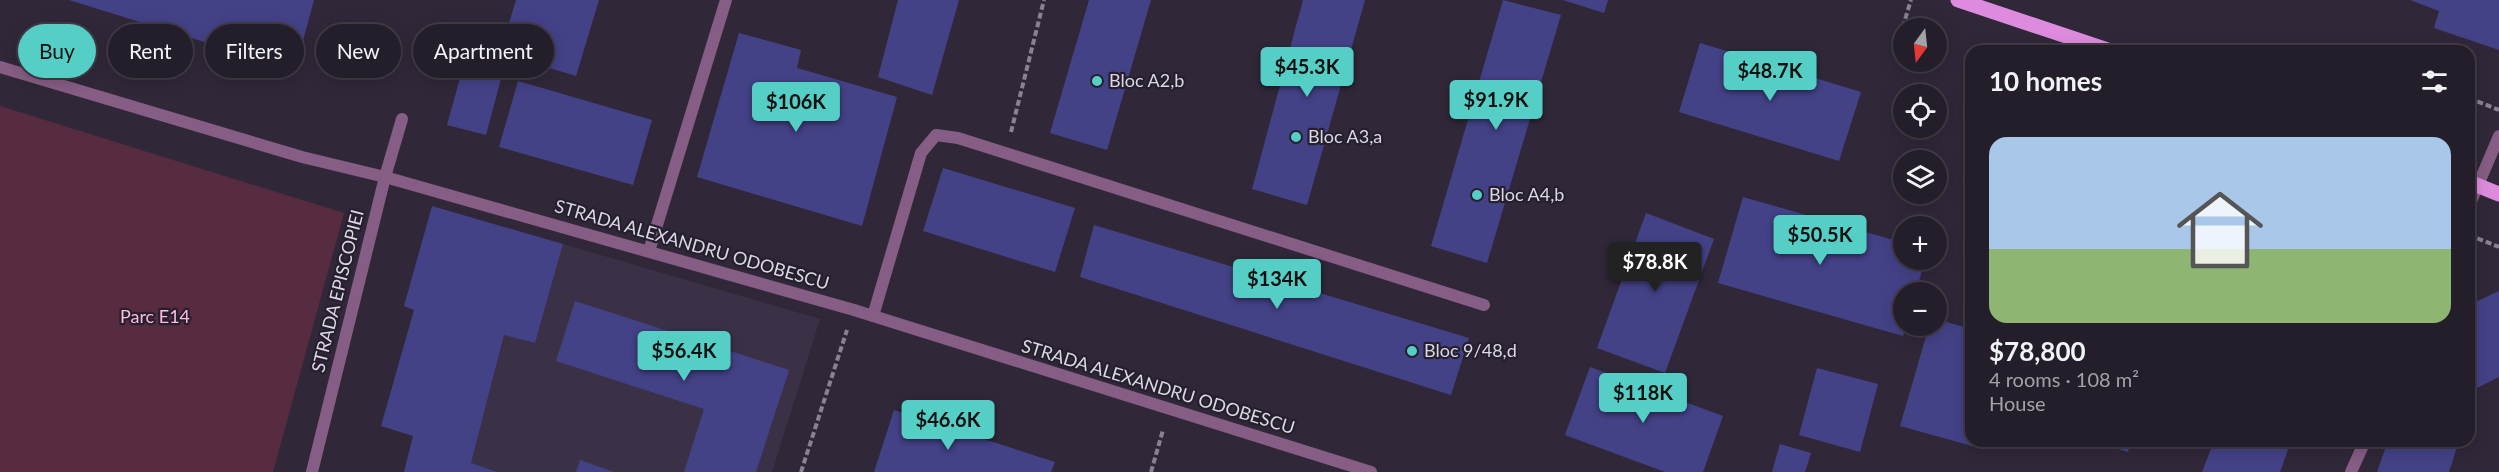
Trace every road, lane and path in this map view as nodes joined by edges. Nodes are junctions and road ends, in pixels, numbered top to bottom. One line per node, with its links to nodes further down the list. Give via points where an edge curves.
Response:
1 (726, 0): 19 (street)
2 (1044, 0): 12 (path)
3 (1911, 0): 5 (path)
4 (1958, 0): 6 (main road)
5 (1906, 18)
6 (2092, 45)
7 (0, 67): 13 (street, STRADA ALEXANDRU ODOBESCU, via 302,157)
8 (2475, 100): 9 (path)
9 (2499, 110)
10 (402, 119): 13 (street, STRADA EPISCOPIEI)
11 (2499, 136): 14 (street)
12 (1006, 153): 20 (street); 22 (street, via 936,135 921,153)
13 (385, 177): 19 (street, STRADA ALEXANDRU ODOBESCU); 25 (street, STRADA EPISCOPIEI)
14 (2475, 180)
15 (2475, 185): 16 (main road)
16 (2499, 194)
17 (2475, 237): 18 (path)
18 (2499, 247)
19 (649, 251): 21 (street, STRADA ALEXANDRU ODOBESCU)
20 (1484, 305)
21 (854, 310): 22 (street, STRADA ALEXANDRU ODOBESCU); 26 (path)
22 (873, 316): 23 (street, STRADA ALEXANDRU ODOBESCU)
23 (1169, 409): 27 (path); 28 (street, STRADA ALEXANDRU ODOBESCU)
24 (2362, 447): 29 (street)
25 (312, 472)
26 (801, 472)
27 (1151, 472)
28 (1371, 472)
29 (2351, 472)

